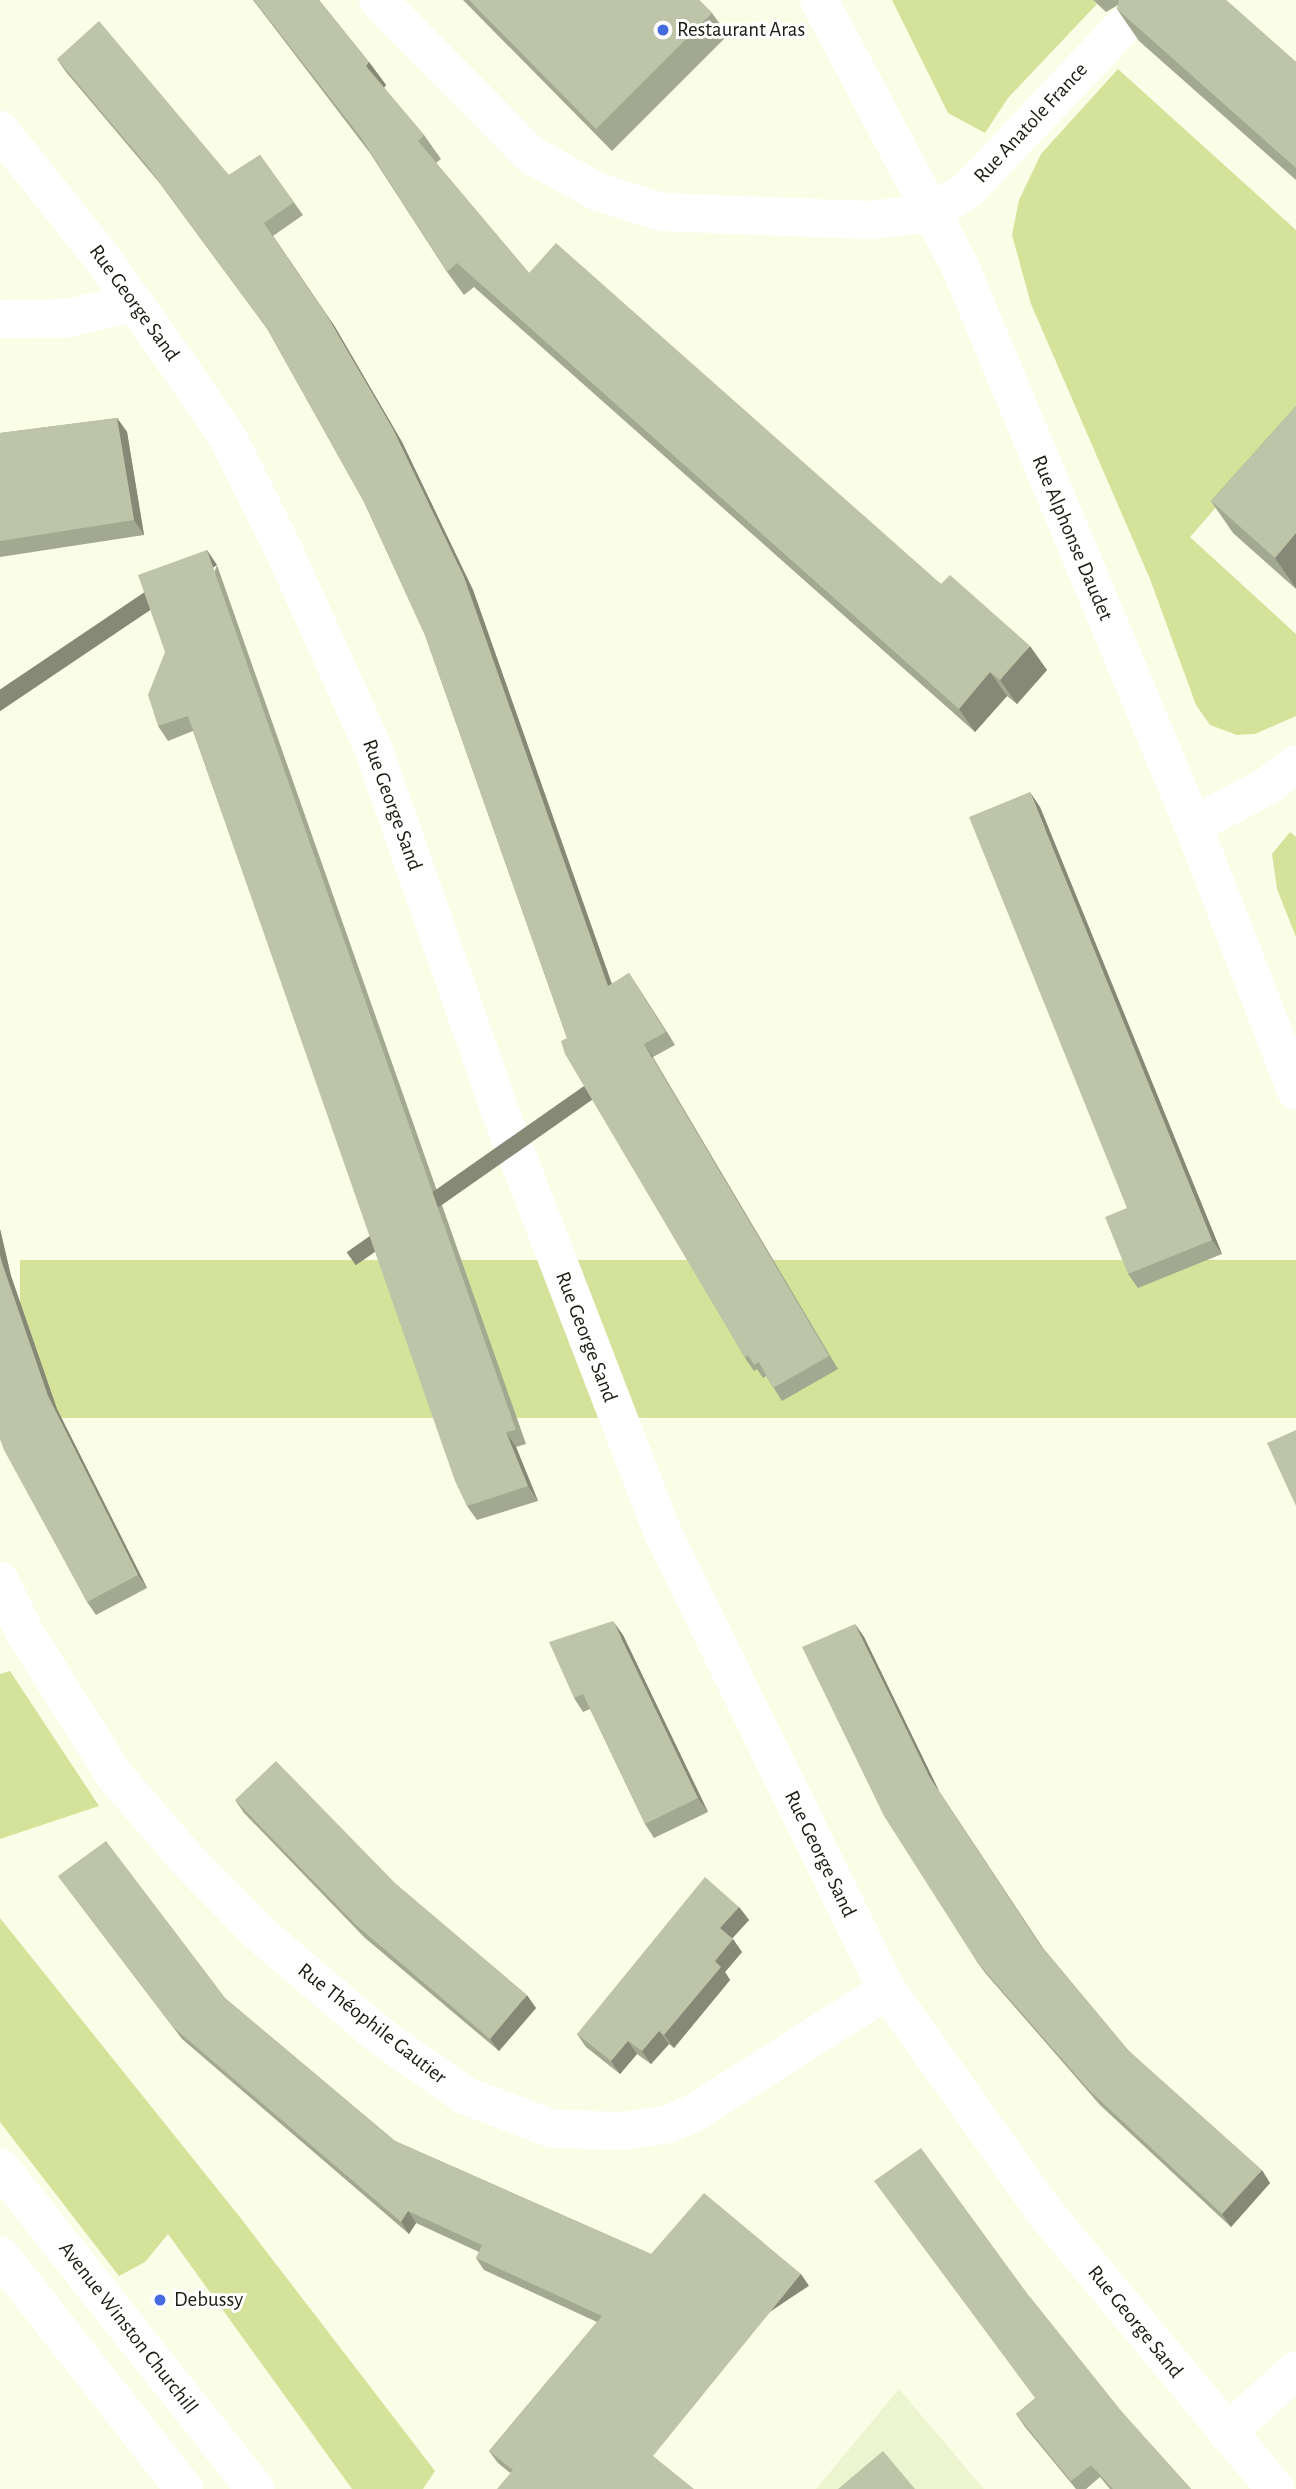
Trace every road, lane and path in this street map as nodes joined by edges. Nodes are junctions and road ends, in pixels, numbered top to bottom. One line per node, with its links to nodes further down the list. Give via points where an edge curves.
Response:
1 (378, 0): 5 (street, via 531,155 598,191 662,212 870,220)
2 (818, 0): 5 (street, Rue Alphonse Daudet)
3 (1123, 26): 5 (street, Rue Anatole France, via 968,190)
4 (4, 140): 6 (street, Rue George Sand)
5 (933, 213): 9 (street, Rue Alphonse Daudet, via 959,264)
6 (132, 303): 7 (street, via 69,318); 12 (street, Rue George Sand, via 229,440 368,736 505,1123 663,1533)
7 (0, 319)
8 (1296, 764): 9 (street, via 1266,787)
9 (1193, 825): 10 (street, Rue Alphonse Daudet)
10 (1296, 1091)
11 (0, 1581): 12 (street, Rue Théophile Gautier, via 25,1633 115,1776 184,1856 258,1932 379,2035 464,2095 553,2129 623,2131 668,2124 694,2113)
12 (887, 1990): 17 (street, Rue George Sand, via 1044,2211)
13 (0, 2167): 19 (street, Avenue Winston Churchill)
14 (0, 2255): 15 (street)
15 (14, 2286): 18 (street)
16 (1296, 2370): 17 (street)
17 (1227, 2433): 20 (street, Rue George Sand)
18 (184, 2489)
19 (256, 2489)
20 (1276, 2489)

